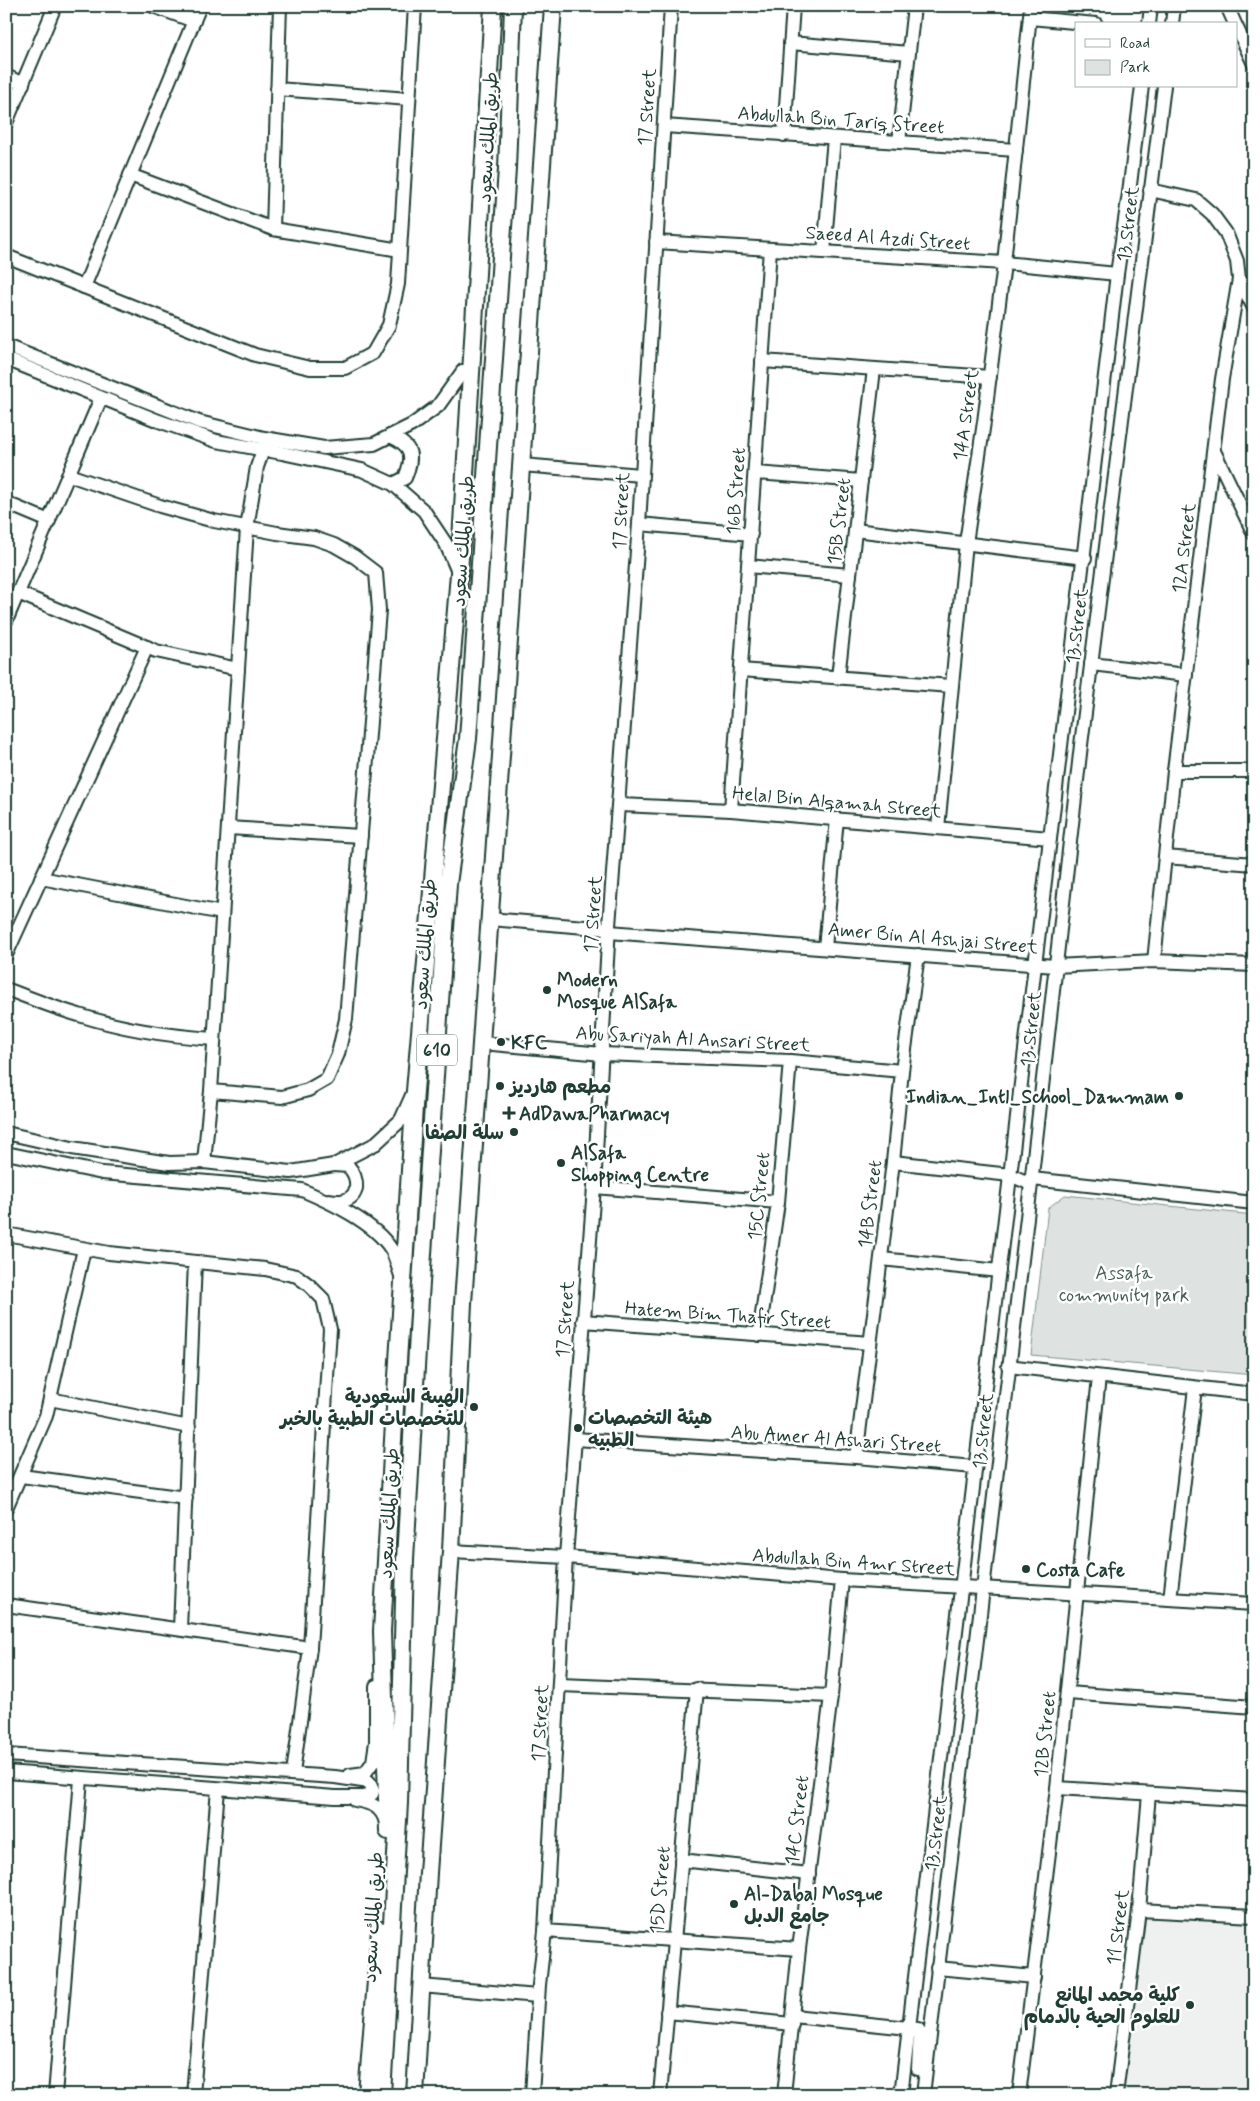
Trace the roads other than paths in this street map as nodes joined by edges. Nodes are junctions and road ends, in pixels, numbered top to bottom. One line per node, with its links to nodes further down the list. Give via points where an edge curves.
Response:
1 (55, 6): 26 (street)
2 (153, 6): 16 (street)
3 (200, 6): 16 (street)
4 (280, 6): 29 (street)
5 (415, 6): 30 (street)
6 (493, 6): 76 (main road)
7 (513, 6): 196 (main road, طريق الملك سعود / 610, via 507,169 468,739 448,884 420,1298 405,1559 399,1803)
8 (553, 6): 60 (main road, 610)
9 (671, 6): 32 (street, 17 Street)
10 (793, 6): 22 (street)
11 (914, 6): 23 (street)
12 (1151, 6): 18 (street)
13 (1174, 6): 19 (street)
14 (1227, 6): 20 (street)
15 (1030, 12): 17 (street); 36 (street, 14A Street)
16 (194, 21): 37 (street)
17 (1085, 22)
18 (1149, 22)
19 (1172, 22)
20 (1235, 22)
21 (1238, 29): 24 (street)
22 (790, 43): 23 (street); 33 (street)
23 (909, 53): 35 (street)
24 (1254, 64)
25 (6, 76): 26 (street)
26 (23, 84): 31 (street)
27 (1142, 88): 46 (street, 13 Street)
28 (1164, 88): 38 (street, 13 Street)
29 (277, 90): 30 (street); 39 (street)
30 (409, 99): 42 (street)
31 (6, 124)
32 (664, 126): 33 (street, Abdullah Bin Tariq Street); 40 (street, 17 Street)
33 (784, 135): 34 (street, Abdullah Bin Tariq Street)
34 (834, 138): 35 (street, Abdullah Bin Tariq Street); 43 (street)
35 (899, 142): 36 (street, Abdullah Bin Tariq Street)
36 (1016, 150): 45 (street, 14A Street)
37 (130, 175): 39 (street); 48 (street)
38 (1150, 190): 47 (street, 12A Street, via 1196,200 1212,214 1229,240 1237,261); 81 (street, 13 Street)
39 (273, 229): 42 (street)
40 (656, 242): 41 (street, Saeed Al Azdi Street); 63 (street, 17 Street)
41 (770, 248): 43 (street, Saeed Al Azdi Street); 52 (street, 16B Street)
42 (400, 250): 48 (street, via 398,284 389,325 374,353 345,368 310,368 254,355)
43 (824, 252): 45 (street, Saeed Al Azdi Street)
44 (6, 256): 48 (street)
45 (1004, 264): 46 (street, Saeed Al Azdi Street); 55 (street, 14A Street)
46 (1118, 274): 74 (street, 13 Street)
47 (1239, 279): 49 (street); 59 (street, 12A Street)
48 (84, 287)
49 (1254, 308)
50 (6, 346): 57 (street, via 199,422 264,438 324,448 374,444)
51 (6, 359): 56 (street)
52 (762, 361): 53 (street); 61 (street, 16B Street)
53 (874, 369): 55 (street); 64 (street, 15B Street)
54 (463, 371): 57 (street, via 438,406)
55 (990, 377): 73 (street, 14A Street)
56 (101, 398): 58 (street, via 216,441); 62 (street)
57 (390, 436): 65 (street, via 406,445 411,465 405,478)
58 (263, 450): 65 (street, via 362,470); 69 (street)
59 (1214, 450): 72 (street); 84 (street, 12A Street)
60 (522, 465): 63 (street); 100 (main road, 610)
61 (755, 473): 64 (street); 71 (street, 16B Street)
62 (69, 475): 67 (street); 69 (street, via 160,506)
63 (641, 475): 68 (street, 17 Street)
64 (861, 481): 70 (street, 15B Street)
65 (393, 484): 76 (street, via 424,511 446,544)
66 (6, 503): 67 (street)
67 (49, 521): 78 (street)
68 (639, 524): 71 (street); 89 (street, 17 Street)
69 (247, 528): 82 (street); 94 (street, via 314,538 334,545 376,573 379,610)
70 (856, 530): 73 (street); 77 (street, 15B Street)
71 (750, 534): 75 (street, 16B Street)
72 (1254, 534)
73 (966, 543): 74 (street); 86 (street, 14A Street)
74 (1085, 558): 95 (street, 13 Street)
75 (748, 566): 77 (street); 83 (street, 16B Street)
76 (459, 574): 116 (main road)
77 (850, 575): 85 (street, 15B Street)
78 (18, 593): 79 (street); 80 (street)
79 (6, 621)
80 (147, 647): 82 (street); 98 (street)
81 (1090, 664): 84 (street); 108 (street, 13 Street)
82 (238, 669): 92 (street)
83 (741, 670): 85 (street); 90 (street, 16B Street)
84 (1186, 675): 87 (street, 12A Street)
85 (838, 677): 86 (street)
86 (951, 686): 93 (street, 14A Street)
87 (1174, 771): 88 (street); 96 (street, 12A Street)
88 (1254, 771)
89 (620, 805): 90 (street, Helal Bin Alqamah Street); 101 (street, 17 Street)
90 (731, 810): 91 (street, Helal Bin Alqamah Street)
91 (837, 819): 93 (street, Helal Bin Alqamah Street); 102 (street)
92 (228, 828): 94 (street); 99 (street)
93 (938, 828): 95 (street, Helal Bin Alqamah Street)
94 (361, 836): 115 (street, via 346,1019 338,1054 327,1079 308,1090 282,1097)
95 (1050, 838): 106 (street, 13 Street)
96 (1165, 857): 97 (street); 105 (street, 12A Street)
97 (1254, 864)
98 (41, 878): 99 (street); 103 (street)
99 (222, 913): 110 (street)
100 (490, 920): 101 (street, Amer Bin Al Ashjai Street); 111 (main road, 610)
101 (609, 931): 102 (street, Amer Bin Al Ashjai Street); 112 (street, 17 Street)
102 (825, 948): 104 (street, Amer Bin Al Ashjai Street)
103 (6, 955)
104 (918, 955): 106 (street, Amer Bin Al Ashjai Street); 114 (street, 14B Street)
105 (1154, 961): 107 (street, Amer Bin Al Ashjai Street); 108 (street, Amer Bin Al Ashjai Street)
106 (1035, 965): 108 (street, Amer Bin Al Ashjai Street); 122 (street, 13 Street)
107 (1254, 965)
108 (1055, 966): 123 (street, 13 Street)
109 (6, 989): 110 (street, via 79,1016 173,1036)
110 (214, 1038): 115 (street)
111 (482, 1043): 112 (street, Abu Sariyah Al Ansari Street); 149 (main road, 610, via 462,1303)
112 (602, 1054): 113 (street, Abu Sariyah Al Ansari Street); 124 (street, 17 Street)
113 (790, 1061): 114 (street, Abu Sariyah Al Ansari Street); 126 (street, 15C Street)
114 (902, 1071): 120 (street, 14B Street)
115 (211, 1091): 119 (street)
116 (414, 1091): 121 (street, via 400,1120 375,1144); 133 (main road)
117 (6, 1133): 119 (street, via 159,1162)
118 (6, 1153): 125 (street, via 102,1173 302,1190)
119 (204, 1162): 121 (street, via 291,1172)
120 (894, 1162): 122 (street); 130 (street, 14B Street)
121 (334, 1165): 125 (street, via 348,1166 355,1173 357,1182 354,1194 344,1201)
122 (1010, 1174): 123 (street); 132 (street, 13 Street)
123 (1032, 1182): 127 (street); 137 (street, 13 Street)
124 (594, 1187): 126 (street); 134 (street, 17 Street)
125 (326, 1200): 133 (street, via 367,1225 391,1249)
126 (778, 1202): 135 (street, 15C Street)
127 (1254, 1203)
128 (6, 1234): 129 (street)
129 (84, 1249): 131 (street); 141 (street)
130 (881, 1259): 132 (street); 136 (street, 14B Street)
131 (195, 1262): 142 (street); 160 (street, via 265,1269 297,1276 323,1299 330,1329)
132 (999, 1271): 145 (street, 13 Street)
133 (402, 1280): 159 (main road)
134 (583, 1321): 135 (street, Hatem Bim Thafir Street); 143 (street, 17 Street)
135 (759, 1335): 136 (street, Hatem Bim Thafir Street)
136 (870, 1344): 144 (street, 14B Street)
137 (1008, 1366): 138 (street); 153 (street, 13 Street)
138 (1100, 1377): 139 (street); 154 (street, 12B Street)
139 (1195, 1388): 140 (street); 155 (street)
140 (1254, 1394)
141 (50, 1399): 142 (street); 146 (street)
142 (188, 1428): 147 (street)
143 (574, 1439): 144 (street, Abu Amer Al Ashari Street); 150 (street, 17 Street)
144 (856, 1457): 145 (street, Abu Amer Al Ashari Street)
145 (975, 1467): 152 (street, 13 Street)
146 (21, 1476): 147 (street); 148 (street)
147 (186, 1498): 158 (street)
148 (6, 1508)
149 (451, 1551): 150 (street, Abdullah Bin Amr Street); 187 (main road, 610)
150 (566, 1557): 151 (street, Abdullah Bin Amr Street); 161 (street, 17 Street)
151 (842, 1580): 152 (street, Abdullah Bin Amr Street); 164 (street, 14C Street)
152 (961, 1587): 153 (street, Abdullah Bin Amr Street); 191 (street, 13 Street)
153 (983, 1588): 154 (street, Abdullah Bin Amr Street); 185 (street, 13 Street)
154 (1078, 1594): 155 (street, Abdullah Bin Amr Street); 163 (street, 12B Street)
155 (1170, 1600): 157 (street, Abdullah Bin Amr Street)
156 (6, 1604): 158 (street)
157 (1254, 1604)
158 (180, 1629): 160 (street)
159 (382, 1631): 169 (street, via 373,1762 365,1773); 176 (main road)
160 (310, 1648): 168 (street)
161 (560, 1684): 162 (street); 182 (street, 17 Street)
162 (697, 1689): 164 (street); 177 (street, 15D Street)
163 (1068, 1693): 165 (street); 172 (street, 12B Street)
164 (831, 1696): 178 (street, 14C Street)
165 (1254, 1707)
166 (7, 1755): 168 (street)
167 (6, 1772): 170 (street)
168 (293, 1773): 169 (street)
169 (335, 1777): 174 (street, via 370,1782 373,1791 364,1797)
170 (81, 1779): 171 (street); 193 (street)
171 (218, 1788): 174 (street); 194 (street)
172 (1057, 1788): 173 (street); 186 (street, 12B Street)
173 (1149, 1794): 175 (street); 179 (street, 11 Street)
174 (335, 1797): 176 (street, via 370,1802 380,1808)
175 (1254, 1800)
176 (388, 1829): 181 (main road)
177 (681, 1860): 178 (street); 183 (street, 15D Street)
178 (808, 1874): 184 (street, 14C Street)
179 (1138, 1910): 180 (street); 204 (street, 11 Street)
180 (1254, 1916)
181 (381, 1917): 195 (main road); 196 (main road, via 386,1925)
182 (545, 1932): 183 (street); 188 (street, 17 Street)
183 (673, 1940): 184 (street); 189 (street, 15D Street)
184 (799, 1949): 190 (street, 14C Street)
185 (937, 1968): 186 (street); 192 (street, 13 Street)
186 (1034, 1977): 203 (street, 12B Street)
187 (422, 1986): 188 (street); 197 (main road, 610)
188 (538, 1996): 198 (street, 17 Street)
189 (667, 2012): 190 (street); 199 (street, 15D Street)
190 (792, 2020): 191 (street); 200 (street, 14C Street)
191 (910, 2028): 192 (street, via 920,2032 918,2068); 201 (street, 13 Street)
192 (924, 2080): 202 (street, 13 Street)
193 (55, 2095)
194 (193, 2095)
195 (368, 2095)
196 (381, 2095)
197 (415, 2095)
198 (532, 2095)
199 (660, 2095)
200 (784, 2095)
201 (902, 2095)
202 (923, 2095)
203 (1019, 2095)
204 (1116, 2095)

